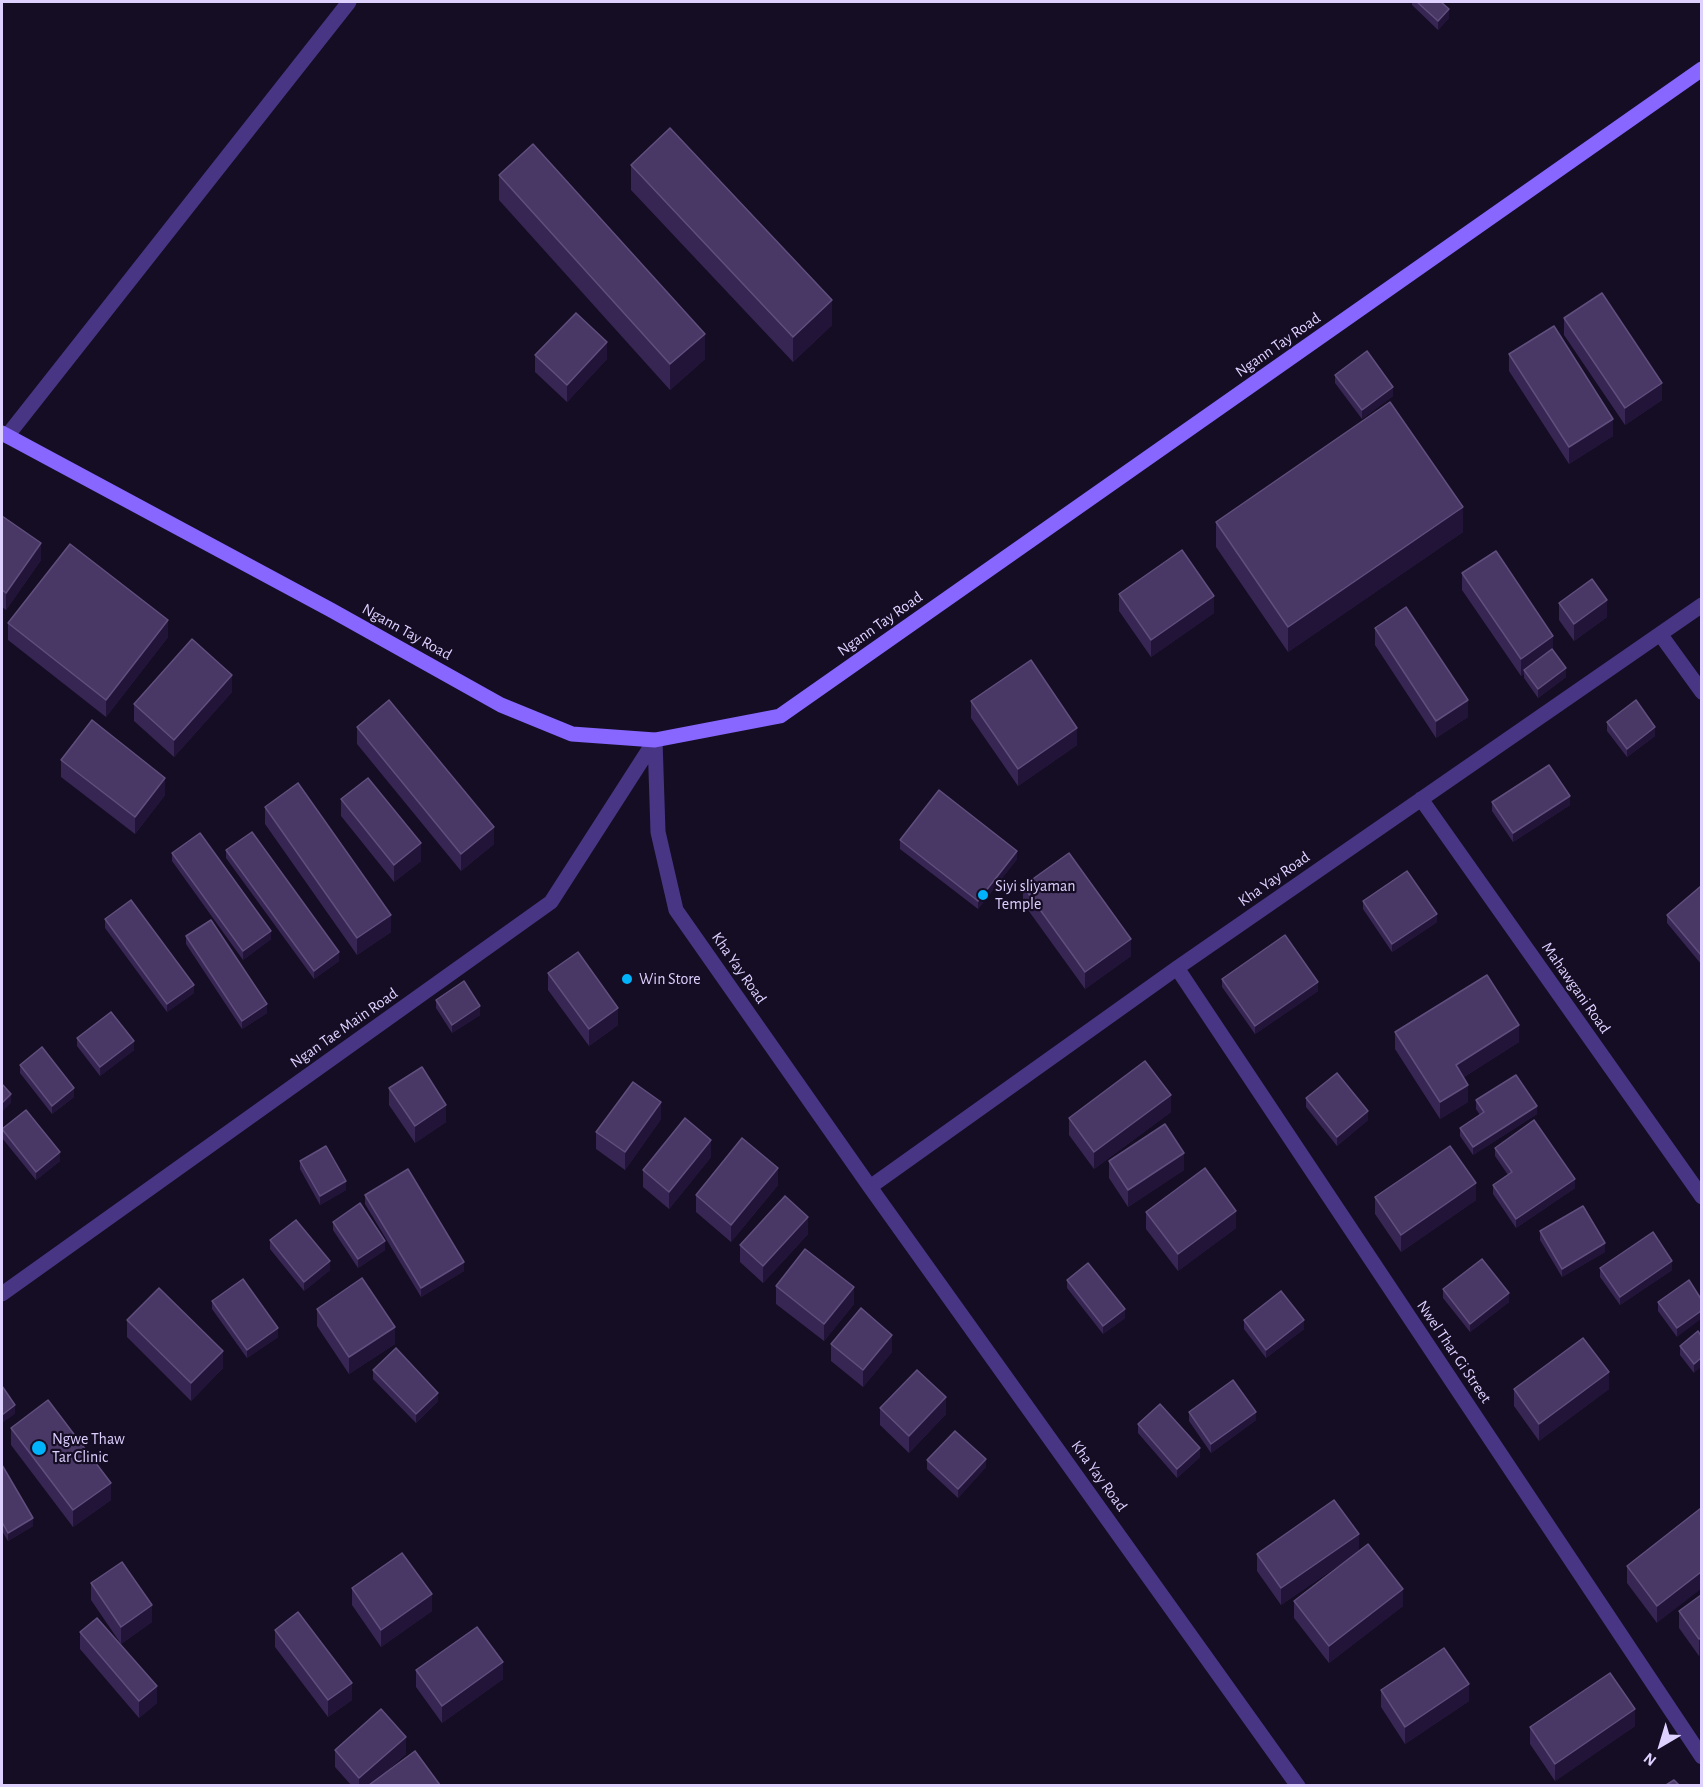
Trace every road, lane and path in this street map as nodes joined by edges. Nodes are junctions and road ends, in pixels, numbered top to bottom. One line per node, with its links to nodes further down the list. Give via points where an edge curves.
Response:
1 (349, 2): 3 (street)
2 (1701, 69): 7 (main road, Ngann Tay Road, via 780,716)
3 (4, 434): 7 (main road, Ngann Tay Road, via 501,705 572,734)
4 (1701, 605): 5 (street, Kha Yay Road)
5 (1660, 634): 6 (street); 8 (street, Kha Yay Road)
6 (1701, 692)
7 (655, 740): 10 (street, Kha Yay Road, via 658,832 676,910); 12 (street, Ngan Tae Main Road, via 551,902)
8 (1421, 799): 9 (street, Kha Yay Road); 11 (street, Mahawgani Road)
9 (1177, 968): 10 (street, Kha Yay Road); 13 (street, Nwel Thar Gi Street)
10 (870, 1187): 14 (street, Kha Yay Road)
11 (1701, 1197)
12 (2, 1294)
13 (1699, 1749)
14 (1298, 1785)

